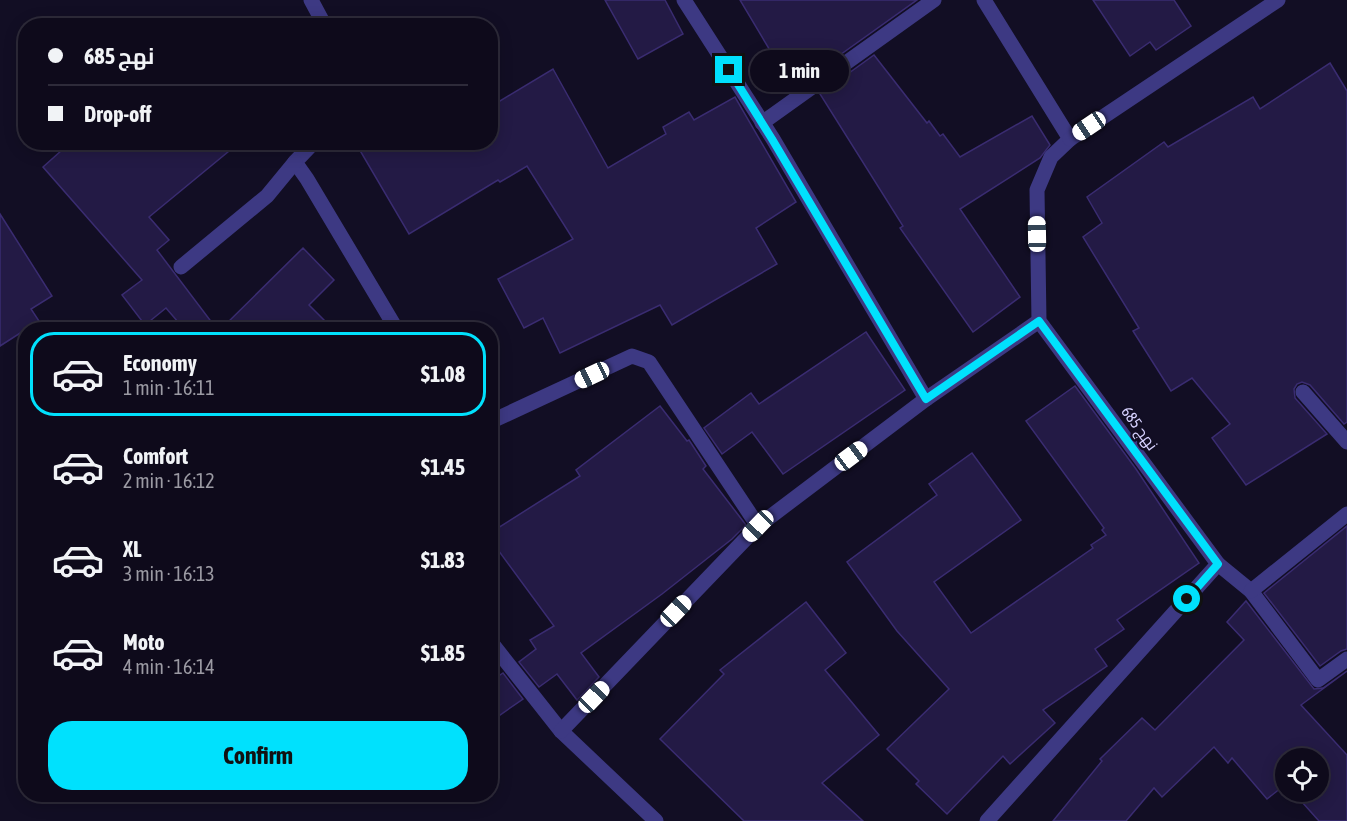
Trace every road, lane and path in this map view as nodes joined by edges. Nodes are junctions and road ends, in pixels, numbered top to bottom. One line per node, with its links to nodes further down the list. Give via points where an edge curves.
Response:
1 (311, 0): 6 (street)
2 (684, 0): 7 (street)
3 (934, 0): 7 (street)
4 (984, 0): 8 (street)
5 (1278, 0): 8 (street)
6 (321, 18)
7 (762, 123): 15 (street)
8 (1070, 139): 12 (street, via 1051,157 1037,190)
9 (306, 150): 10 (street)
10 (295, 162): 11 (street, via 267,196); 13 (street)
11 (181, 267)
12 (1039, 321): 15 (street); 20 (street, نهج 685)
13 (392, 322)
14 (1303, 392): 17 (street)
15 (926, 399): 19 (street)
16 (498, 418): 19 (street, via 632,356 649,362)
17 (1347, 442)
18 (1347, 514): 21 (street)
19 (758, 526): 24 (street)
20 (1218, 564): 21 (street, نهج 685); 26 (street)
21 (1251, 591): 23 (street, نهج 685, via 1318,680)
22 (498, 651): 24 (street)
23 (1347, 659)
24 (561, 731): 25 (street)
25 (656, 821)
26 (987, 821)

